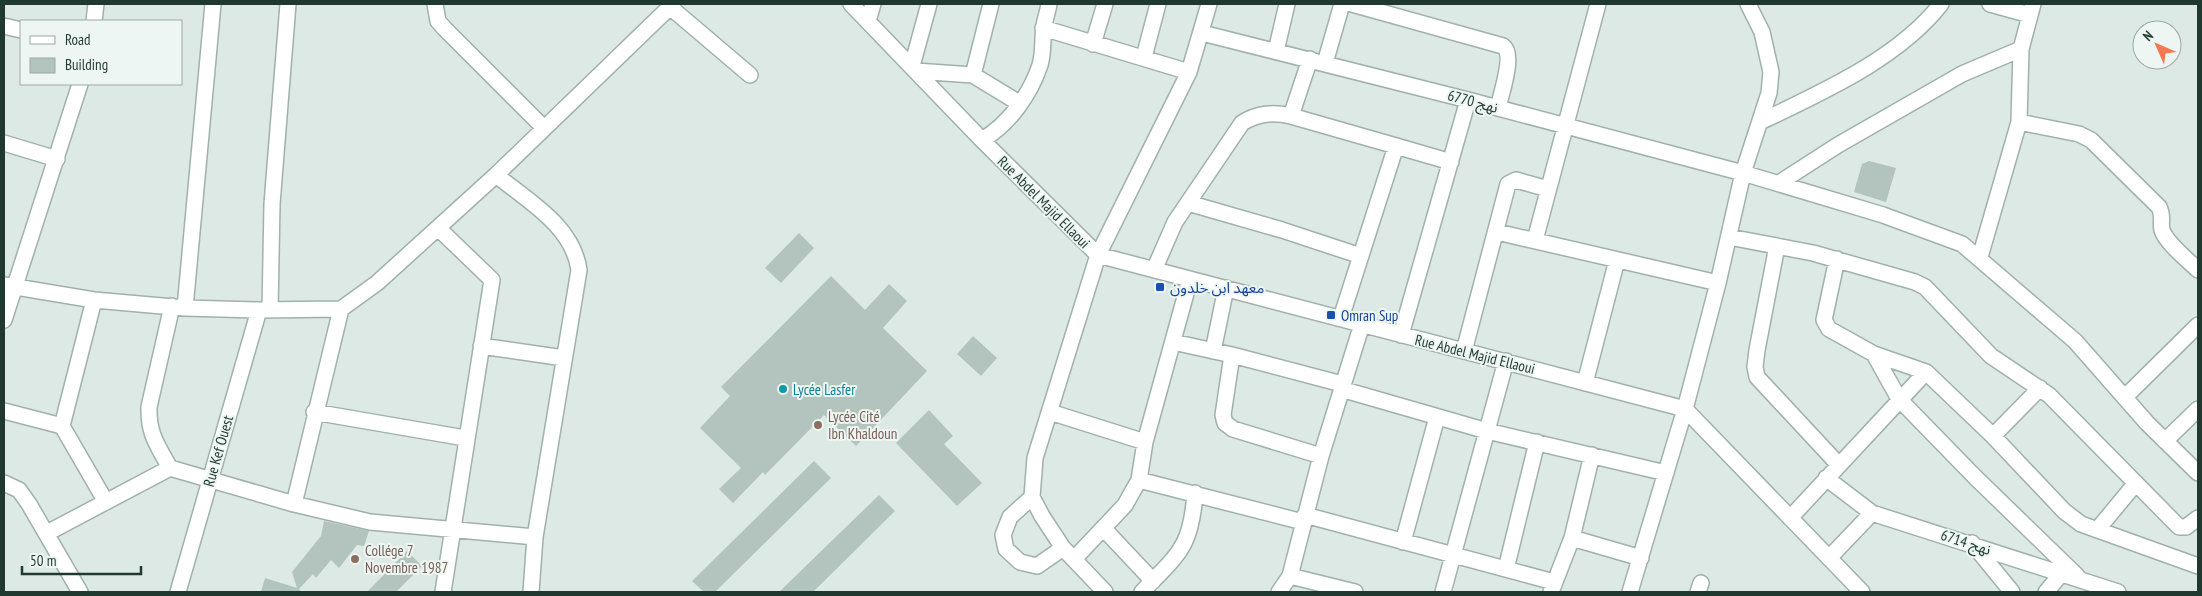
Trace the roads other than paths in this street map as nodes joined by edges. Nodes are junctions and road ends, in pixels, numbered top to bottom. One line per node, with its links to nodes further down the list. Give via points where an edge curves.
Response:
1 (96, 4): 22 (street)
2 (213, 4): 74 (street)
3 (288, 4): 76 (street, Rue Kef Ouest)
4 (435, 4): 46 (street, via 438,21 444,28)
5 (851, 4): 23 (street, Rue Abdel Majid Ellaoui)
6 (873, 4): 23 (street)
7 (930, 4): 34 (street)
8 (991, 4): 37 (street)
9 (1049, 4): 25 (street)
10 (1105, 4): 28 (street)
11 (1158, 4): 31 (street)
12 (1209, 4): 27 (street)
13 (1287, 4): 30 (street)
14 (1342, 4): 33 (street)
15 (1352, 4): 41 (street, via 1503,46 1508,52 1508,63)
16 (1598, 4): 45 (street)
17 (1748, 4): 43 (street, via 1762,32 1771,72 1769,93)
18 (1941, 4): 43 (street, via 1903,42 1827,89)
19 (1990, 4): 21 (street)
20 (672, 5): 36 (street); 46 (street)
21 (2031, 9): 29 (street)
22 (94, 20)
23 (868, 21): 34 (street, Rue Abdel Majid Ellaoui)
24 (4, 26): 26 (street)
25 (1044, 28): 28 (street); 40 (street, via 1040,65)
26 (20, 30)
27 (1202, 33): 30 (street, نهج 6770); 35 (street)
28 (1093, 44): 31 (street)
29 (2021, 49): 44 (street); 54 (street, via 1962,74)
30 (1276, 51): 32 (street, نهج 6770)
31 (1144, 57): 35 (street)
32 (1310, 59): 33 (street, نهج 6770); 42 (street)
33 (1325, 64): 39 (street, نهج 6770)
34 (914, 69): 37 (street); 47 (street, Rue Abdel Majid Ellaoui)
35 (1189, 72): 62 (street)
36 (750, 74)
37 (973, 75): 40 (street)
38 (80, 85): 50 (street)
39 (1468, 100): 41 (street, نهج 6770); 51 (street)
40 (1020, 103): 47 (street, via 997,132)
41 (1498, 108): 45 (street, نهج 6770)
42 (1291, 116): 49 (street); 56 (street, via 1253,116 1242,124)
43 (1760, 122): 52 (street)
44 (2019, 122): 64 (street); 68 (street, via 2079,134 2091,140 2159,207 2164,216 2162,229 2166,238)
45 (1564, 126): 52 (street, نهج 6770); 55 (street)
46 (544, 128): 53 (street)
47 (982, 140): 62 (street, Rue Abdel Majid Ellaoui)
48 (4, 143): 50 (street)
49 (1396, 146): 51 (street); 63 (street)
50 (57, 159): 71 (street)
51 (1451, 162): 81 (street)
52 (1743, 173): 54 (street, نهج 6770); 59 (street)
53 (496, 175): 57 (street); 88 (street, via 549,217 571,242 579,270)
54 (1779, 183): 64 (street, نهج 6770, via 1948,237)
55 (1548, 189): 58 (street, via 1511,181 1506,188); 60 (street)
56 (1188, 203): 63 (street); 67 (street, via 1175,222)
57 (438, 228): 75 (street, via 377,283); 83 (street, via 492,280)
58 (1497, 232): 60 (street); 85 (street)
59 (1728, 237): 61 (street); 70 (street)
60 (1535, 240): 66 (street)
61 (1777, 246): 65 (street); 111 (street, via 1757,350 1757,377)
62 (1098, 256): 67 (street, Rue Abdel Majid Ellaoui); 100 (street)
63 (1361, 256): 77 (street)
64 (1980, 257): 94 (street, نهج 6770, via 2075,340)
65 (1836, 259): 86 (street, via 1824,320 1829,329); 93 (street, via 1902,276 1924,287 1991,356)
66 (1617, 260): 70 (street); 91 (street)
67 (1154, 270): 69 (street, Rue Abdel Majid Ellaoui)
68 (2198, 270)
69 (1190, 278): 72 (street, Rue Abdel Majid Ellaoui); 82 (street)
70 (1718, 283): 96 (street)
71 (9, 286): 73 (street); 78 (street)
72 (1226, 288): 77 (street, Rue Abdel Majid Ellaoui); 84 (street)
73 (94, 300): 74 (street); 102 (street)
74 (179, 307): 76 (street); 112 (street, via 149,408 148,424)
75 (341, 309): 76 (street); 99 (street)
76 (265, 310): 117 (street, Rue Kef Ouest)
77 (1341, 318): 79 (street, Rue Abdel Majid Ellaoui)
78 (4, 320)
79 (1362, 324): 81 (street, Rue Abdel Majid Ellaoui); 92 (street)
80 (2198, 325): 94 (street)
81 (1401, 335): 85 (street, Rue Abdel Majid Ellaoui)
82 (1173, 342): 84 (street); 107 (street)
83 (480, 346): 88 (street); 105 (street)
84 (1213, 351): 87 (street)
85 (1464, 351): 89 (street, Rue Abdel Majid Ellaoui)
86 (1874, 354): 90 (street); 95 (street)
87 (1232, 355): 92 (street); 110 (street, via 1223,415 1225,423 1233,429)
88 (564, 358): 132 (street)
89 (1506, 361): 91 (street, Rue Abdel Majid Ellaoui); 103 (street)
90 (1926, 372): 95 (street); 104 (street)
91 (1585, 383): 96 (street, Rue Abdel Majid Ellaoui)
92 (1342, 386): 101 (street); 110 (street)
93 (2040, 388): 104 (street); 119 (street)
94 (2125, 397): 106 (street, نهج 6770)
95 (1899, 399): 111 (street); 145 (street)
96 (1684, 409): 113 (street); 125 (street)
97 (2198, 409): 106 (street)
98 (4, 411): 102 (street)
99 (314, 412): 105 (street); 123 (street)
100 (1050, 412): 107 (street); 121 (street, via 1035,458)
101 (1437, 417): 103 (street); 134 (street)
102 (62, 426): 122 (street)
103 (1487, 431): 108 (street); 137 (street)
104 (1993, 436): 130 (street, via 2064,511 2081,524)
105 (465, 438): 129 (street)
106 (2164, 441): 114 (street, نهج 6770)
107 (1145, 442): 116 (street)
108 (1537, 442): 109 (street); 142 (street)
109 (1592, 455): 113 (street); 133 (street)
110 (1321, 456): 127 (street)
111 (1838, 464): 115 (street)
112 (170, 468): 117 (street); 122 (street)
113 (1666, 473): 138 (street)
114 (2198, 473)
115 (1826, 478): 124 (street); 125 (street)
116 (1139, 480): 120 (street); 128 (street, via 1125,505)
117 (210, 481): 123 (street); 150 (street, Rue Kef Ouest)
118 (4, 483): 131 (street, via 19,490)
119 (2136, 483): 126 (street, via 2179,526 2186,527); 130 (street)
120 (1195, 493): 127 (street); 146 (street, via 1193,523 1183,548)
121 (1032, 497): 136 (street); 136 (street, via 1010,517 1003,535 1006,549 1020,562 1037,566)
122 (106, 502): 131 (street)
123 (294, 504): 129 (street, via 370,522)
124 (1872, 513): 135 (street, نهج 6714); 139 (street)
125 (1790, 518): 139 (street)
126 (2198, 518)
127 (1304, 519): 134 (street); 144 (street)
128 (1104, 529): 140 (street); 146 (street)
129 (451, 530): 132 (street); 151 (street)
130 (2097, 530): 141 (street)
131 (47, 533): 149 (street)
132 (535, 537): 152 (street)
133 (1572, 538): 138 (street); 148 (street)
134 (1403, 542): 137 (street)
135 (1972, 543): 143 (street, نهج 6714); 160 (street)
136 (1062, 548): 140 (street)
137 (1453, 555): 142 (street); 157 (street)
138 (1641, 558): 158 (street)
139 (1829, 558): 159 (street)
140 (1074, 559): 153 (street)
141 (2198, 566)
142 (1506, 569): 148 (street)
143 (2062, 573): 145 (street, نهج 6714); 161 (street)
144 (1290, 576): 147 (street); 155 (street)
145 (2080, 579): 162 (street, نهج 6714)
146 (1153, 581): 154 (street)
147 (1319, 587): 156 (street)
148 (1553, 587)
149 (80, 592)
150 (178, 592)
151 (443, 592)
152 (531, 592)
153 (1105, 592)
154 (1142, 592)
155 (1279, 592)
156 (1355, 592)
157 (1443, 592)
158 (1630, 592)
159 (1862, 592)
160 (2012, 592)
161 (2046, 592)
162 (2118, 592)

